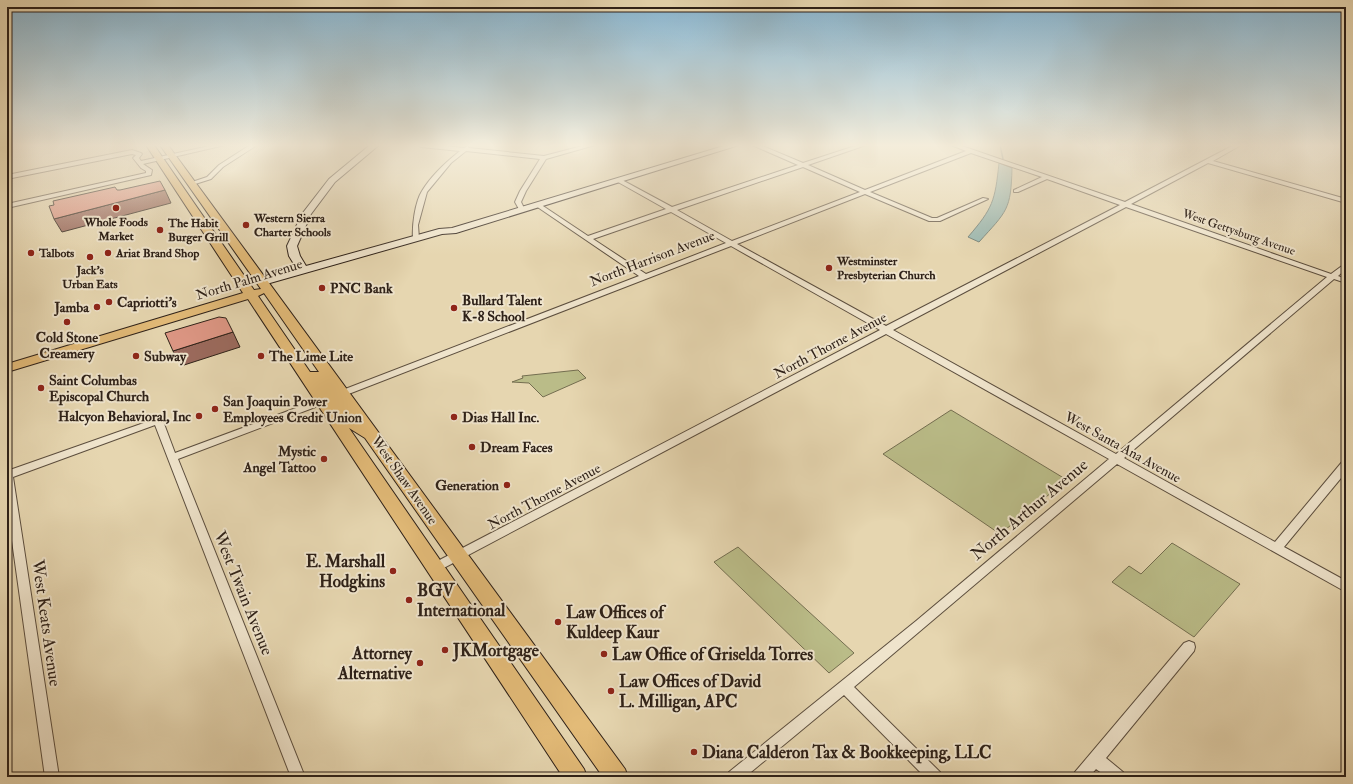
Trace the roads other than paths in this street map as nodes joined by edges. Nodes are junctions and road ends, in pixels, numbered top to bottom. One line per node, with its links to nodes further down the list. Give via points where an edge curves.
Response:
1 (115, 182): 24 (street)
2 (179, 182): 21 (main road, West Shaw Avenue)
3 (197, 182): 16 (street)
4 (332, 182): 33 (main road, via 303,218 292,246)
5 (432, 182): 30 (street, via 420,203 415,225)
6 (529, 182): 25 (street, via 518,202)
7 (618, 182): 22 (main road, North Palm Avenue)
8 (621, 182): 26 (street, West Santa Ana Avenue)
9 (757, 182): 26 (street)
10 (840, 182): 18 (street)
11 (891, 182): 18 (street, North Harrison Avenue)
12 (1037, 182): 17 (street)
13 (1060, 182): 23 (street, West Gettysburg Avenue)
14 (1170, 182): 23 (street, North Thorne Avenue)
15 (1279, 182): 20 (street)
16 (192, 183): 27 (main road, West Shaw Avenue)
17 (1016, 191)
18 (864, 192): 19 (street, via 931,220 938,220); 31 (street, North Harrison Avenue)
19 (985, 199)
20 (1346, 201)
21 (189, 202): 27 (main road, via 198,203 209,218); 38 (main road, West Shaw Avenue)
22 (538, 205): 25 (main road, North Palm Avenue); 29 (street)
23 (1126, 205): 35 (street, West Gettysburg Avenue); 39 (street, North Thorne Avenue)
24 (7, 206)
25 (522, 210): 28 (main road, North Palm Avenue)
26 (672, 210): 29 (street); 31 (street, West Santa Ana Avenue)
27 (220, 221): 37 (main road, West Shaw Avenue)
28 (453, 231): 30 (main road, North Palm Avenue, via 442,231); 37 (main road, North Palm Avenue, via 440,237)
29 (588, 238): 34 (street)
30 (416, 239): 33 (main road, North Palm Avenue)
31 (731, 243): 34 (street, North Harrison Avenue); 39 (street, West Santa Ana Avenue)
32 (1346, 265): 35 (street, North Arthur Avenue)
33 (304, 271): 37 (main road, North Palm Avenue)
34 (644, 276): 43 (street, North Harrison Avenue)
35 (1332, 276): 36 (street, West Gettysburg Avenue); 47 (street, North Arthur Avenue)
36 (1346, 281)
37 (266, 285): 38 (main road, North Palm Avenue); 43 (main road, West Shaw Avenue)
38 (249, 290): 40 (main road, North Palm Avenue); 41 (main road, North Palm Avenue); 42 (main road, West Shaw Avenue)
39 (887, 330): 47 (street, West Santa Ana Avenue); 51 (street, North Thorne Avenue)
40 (7, 360)
41 (7, 368)
42 (306, 376): 43 (main road, via 317,376 330,393); 44 (main road, West Shaw Avenue)
43 (343, 393): 45 (main road, West Shaw Avenue)
44 (323, 401): 45 (main road, via 336,403 350,422); 46 (street); 52 (main road, West Shaw Avenue)
45 (376, 439): 51 (main road, West Shaw Avenue)
46 (172, 458): 49 (street, West Twain Avenue, via 158,421); 58 (street, West Twain Avenue)
47 (1116, 459): 50 (street, West Santa Ana Avenue); 55 (street, North Arthur Avenue)
48 (1346, 465): 50 (street)
49 (8, 475): 57 (street, West Keats Avenue)
50 (1276, 548): 53 (street, West Santa Ana Avenue)
51 (459, 555): 52 (street, North Thorne Avenue); 60 (main road, West Shaw Avenue)
52 (434, 568): 59 (main road, West Shaw Avenue)
53 (1346, 587)
54 (1189, 647): 56 (street)
55 (845, 687): 61 (street, North Arthur Avenue); 62 (street)
56 (1096, 759): 63 (street); 64 (street)
57 (52, 777)
58 (298, 777)
59 (576, 777)
60 (617, 777)
61 (734, 777)
62 (936, 777)
63 (1080, 777)
64 (1118, 777)

